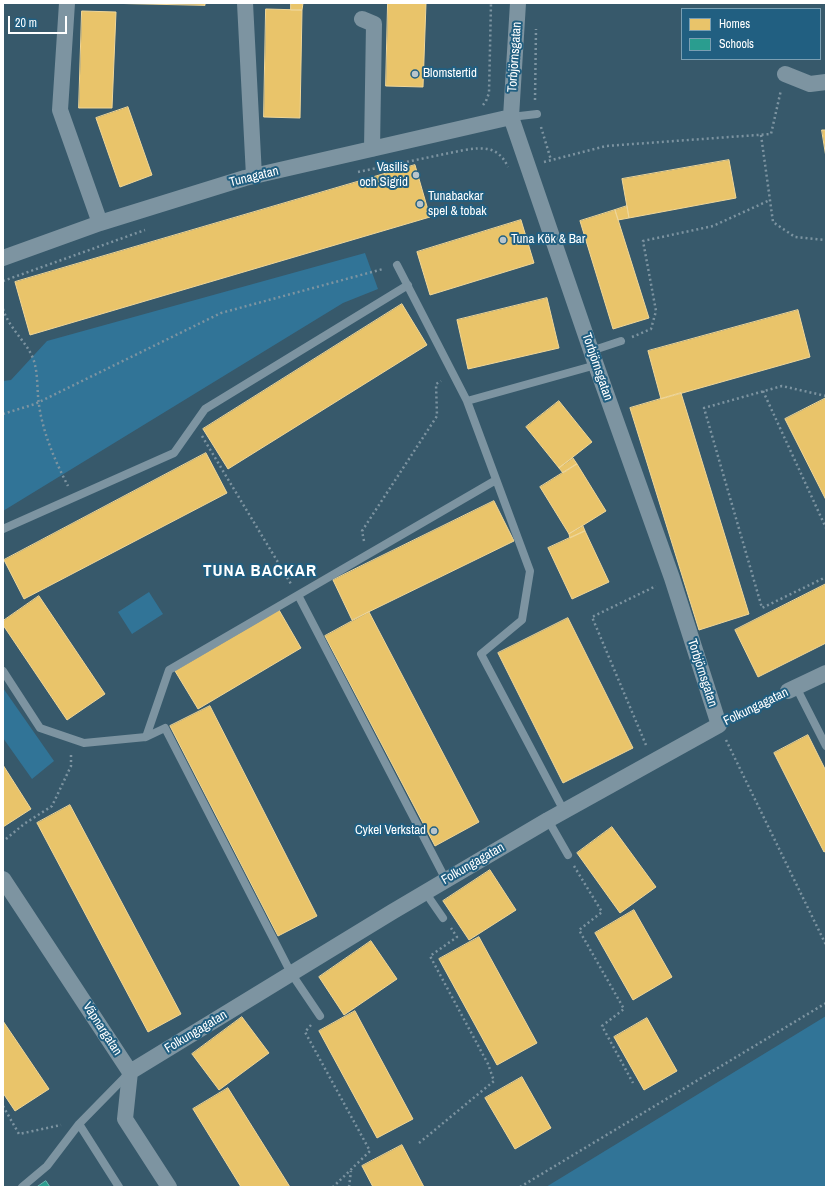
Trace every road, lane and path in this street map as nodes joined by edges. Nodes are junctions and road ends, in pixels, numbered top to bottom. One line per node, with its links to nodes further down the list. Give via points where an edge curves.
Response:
1 (67, 3): 19 (street, via 60,110)
2 (245, 3): 17 (street)
3 (491, 3): 9 (path, via 489,93)
4 (518, 3): 11 (street, Torbjörnsgatan)
5 (362, 19): 13 (street, via 374,24)
6 (536, 26): 10 (path)
7 (785, 74): 8 (street, via 810,84); 12 (path, via 771,134)
8 (826, 82)
9 (481, 107)
10 (537, 114): 11 (lane); 14 (path)
11 (511, 117): 13 (street, Tunagatan); 15 (street, Torbjörnsgatan)
12 (762, 135): 14 (path, via 606,146); 18 (path)
13 (372, 149): 17 (street, Tunagatan)
14 (551, 160): 15 (path)
15 (528, 166): 16 (path, via 510,172 496,153 489,148 480,148); 28 (street, Torbjörnsgatan)
16 (354, 173)
17 (254, 176): 19 (street, Tunagatan)
18 (770, 200): 21 (path, via 773,222 795,237); 27 (path, via 713,226 643,241 656,311 651,329)
19 (100, 223): 22 (street, Tunagatan)
20 (152, 227): 24 (path)
21 (826, 240)
22 (3, 258)
23 (397, 265): 25 (lane); 33 (path, via 221,313)
24 (3, 281)
25 (408, 285): 29 (lane); 35 (lane, via 205,409)
26 (3, 310): 33 (path, via 35,365)
27 (621, 342): 28 (lane)
28 (593, 358): 32 (lane); 42 (street, Torbjörnsgatan)
29 (453, 373): 32 (lane); 40 (path, via 436,384 437,416 362,531)
30 (763, 391): 31 (path, via 782,386); 39 (path); 41 (path, via 704,408 762,608)
31 (826, 396)
32 (467, 401): 36 (lane)
33 (38, 403): 34 (path); 37 (path, via 41,420 57,464)
34 (3, 414)
35 (195, 423): 37 (lane, via 174,452); 43 (path)
36 (496, 480): 40 (lane); 52 (lane, via 530,571 522,620 481,654)
37 (74, 497): 38 (lane)
38 (3, 528)
39 (826, 528)
40 (367, 555): 43 (lane)
41 (826, 577)
42 (672, 578): 47 (street, Torbjörnsgatan); 50 (path, via 592,616)
43 (298, 595): 48 (lane, via 169,670); 57 (lane)
44 (3, 671): 49 (lane, via 40,728)
45 (826, 673): 46 (street, Folkungagatan)
46 (792, 689): 47 (path, Folkungagatan); 51 (lane)
47 (719, 725): 52 (street, Folkungagatan); 60 (path)
48 (146, 737): 49 (lane, via 84,743); 61 (lane, via 165,728)
49 (72, 739): 54 (path, via 71,766 52,806)
50 (644, 740)
51 (826, 746)
52 (564, 811): 53 (street, Folkungagatan)
53 (548, 820): 55 (lane); 57 (street, Folkungagatan)
54 (6, 839)
55 (568, 855): 65 (path, via 602,912 578,930 624,1009 602,1026)
56 (3, 879): 64 (street, Väpnargatan)
57 (446, 880): 58 (street, Folkungagatan)
58 (425, 892): 59 (lane); 61 (street, Folkungagatan)
59 (443, 918): 68 (path, via 458,937 430,956 488,1064 494,1081)
60 (826, 945)
61 (291, 974): 63 (lane); 64 (street, Folkungagatan)
62 (826, 1003): 75 (path)
63 (320, 1016): 69 (path, via 305,1032 370,1151)
64 (130, 1072): 67 (lane); 72 (street, via 125,1119)
65 (633, 1083)
66 (3, 1106): 67 (path, via 19,1134 59,1125)
67 (79, 1124): 70 (lane, via 47,1166); 71 (lane)
68 (419, 1143)
69 (351, 1170): 73 (path); 74 (path)
70 (22, 1187)
71 (119, 1187)
72 (169, 1187)
73 (333, 1187)
74 (350, 1187)
75 (520, 1187)

